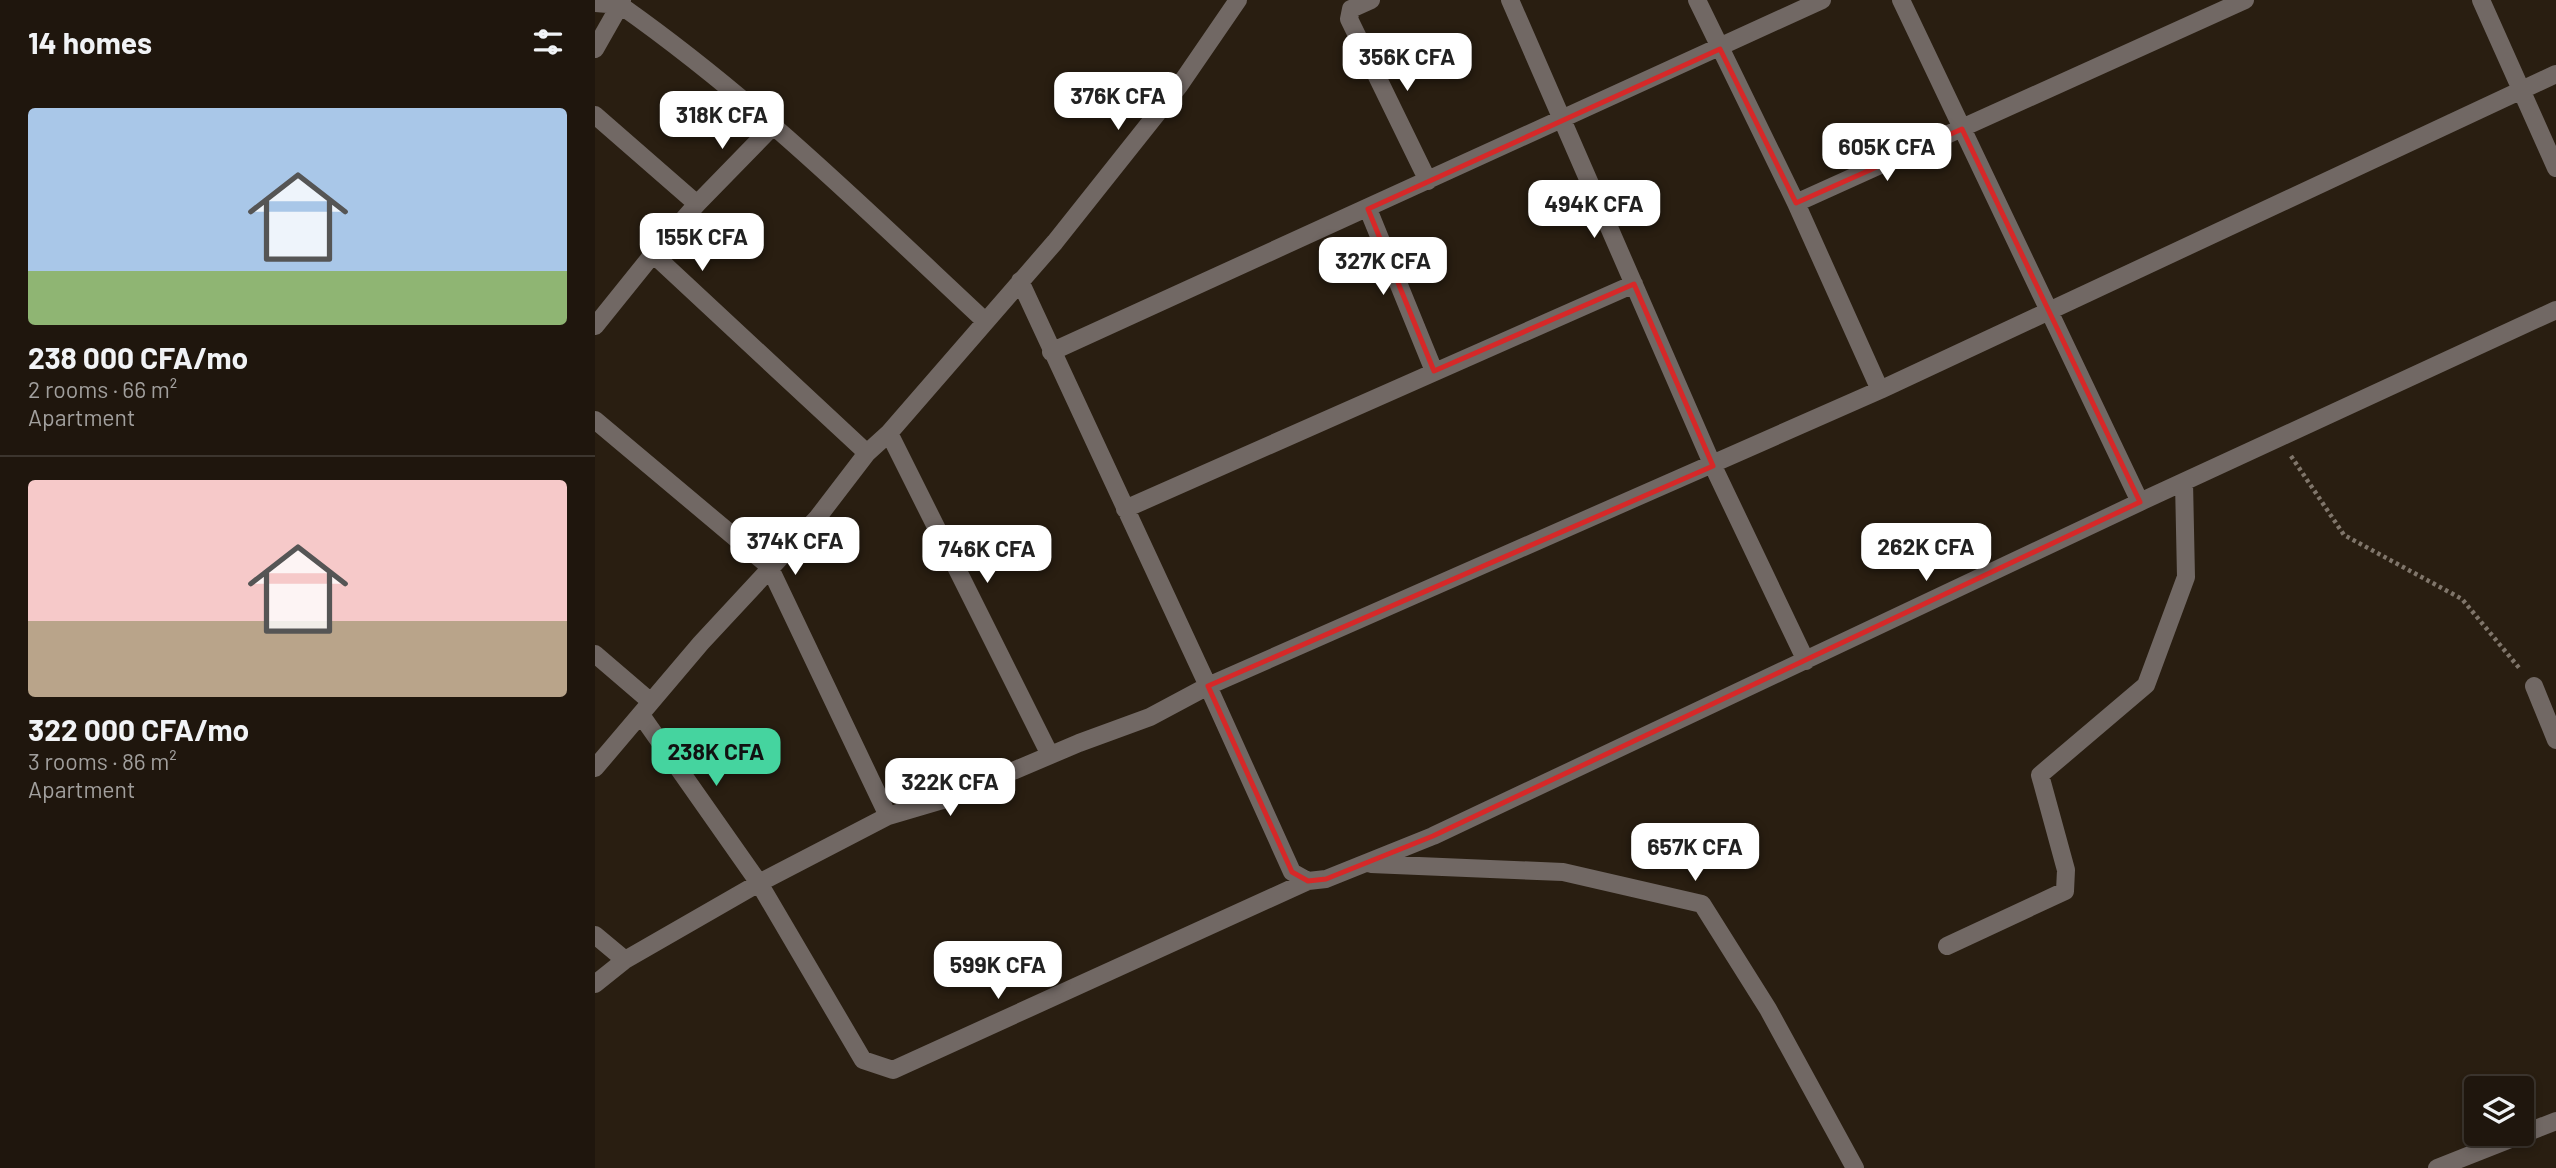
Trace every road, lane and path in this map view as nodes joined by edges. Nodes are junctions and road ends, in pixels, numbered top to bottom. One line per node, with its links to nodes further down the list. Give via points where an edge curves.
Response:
1 (1238, 0): 25 (street, via 1179,86)
2 (1371, 0): 20 (street, via 1351,9 1349,19)
3 (1510, 0): 16 (street)
4 (1697, 0): 12 (street)
5 (1822, 0): 12 (street)
6 (1901, 0): 18 (street)
7 (2245, 0): 18 (street)
8 (2481, 0): 14 (street)
9 (595, 3): 10 (street)
10 (621, 3): 11 (street); 17 (street)
11 (595, 49)
12 (1720, 49): 16 (street); 21 (street)
13 (2556, 74): 14 (street)
14 (2522, 90): 19 (street); 27 (street)
15 (595, 115): 22 (street)
16 (1562, 120): 20 (street); 26 (street)
17 (774, 125): 22 (street); 29 (street)
18 (1962, 129): 21 (street); 27 (street)
19 (2556, 168)
20 (1428, 181): 23 (street)
21 (1796, 203): 33 (street)
22 (697, 204): 24 (street)
23 (1367, 209): 31 (street); 32 (street)
24 (653, 254): 30 (street); 37 (street)
25 (1020, 281): 29 (street); 31 (street)
26 (1634, 284): 32 (street); 38 (street)
27 (2051, 309): 33 (street); 40 (street)
28 (2556, 310): 36 (street)
29 (985, 321): 35 (street)
30 (595, 326)
31 (1051, 352): 41 (street)
32 (1434, 371): 41 (street)
33 (1880, 390): 38 (street)
34 (595, 421): 42 (street)
35 (889, 433): 37 (street); 49 (street)
36 (2279, 438): 39 (street); 46 (path, via 2344,535 2462,599)
37 (867, 453): 42 (street, via 818,517)
38 (1713, 466): 44 (street); 45 (street)
39 (2184, 482): 40 (street); 56 (street, via 2186,577 2146,685 2040,775 2066,870 2065,891)
40 (2140, 502): 44 (street)
41 (1125, 509): 45 (street)
42 (769, 566): 47 (street); 51 (street)
43 (595, 654): 47 (street)
44 (1806, 662): 52 (street)
45 (1208, 686): 49 (street, via 1150,717); 53 (street, via 1292,872)
46 (2534, 686): 48 (street)
47 (646, 709): 50 (street); 54 (street)
48 (2556, 740)
49 (1051, 755): 51 (street, via 949,798)
50 (595, 768)
51 (888, 816): 54 (street)
52 (1365, 864): 53 (street); 60 (street, via 1563,872 1702,904 1768,1009)
53 (1308, 881): 54 (street, via 893,1070 863,1060)
54 (759, 883): 57 (street)
55 (595, 935): 57 (street)
56 (1947, 946)
57 (625, 960): 58 (street)
58 (595, 984)
59 (2556, 1121): 61 (street)
60 (1855, 1168)
61 (2437, 1168)

